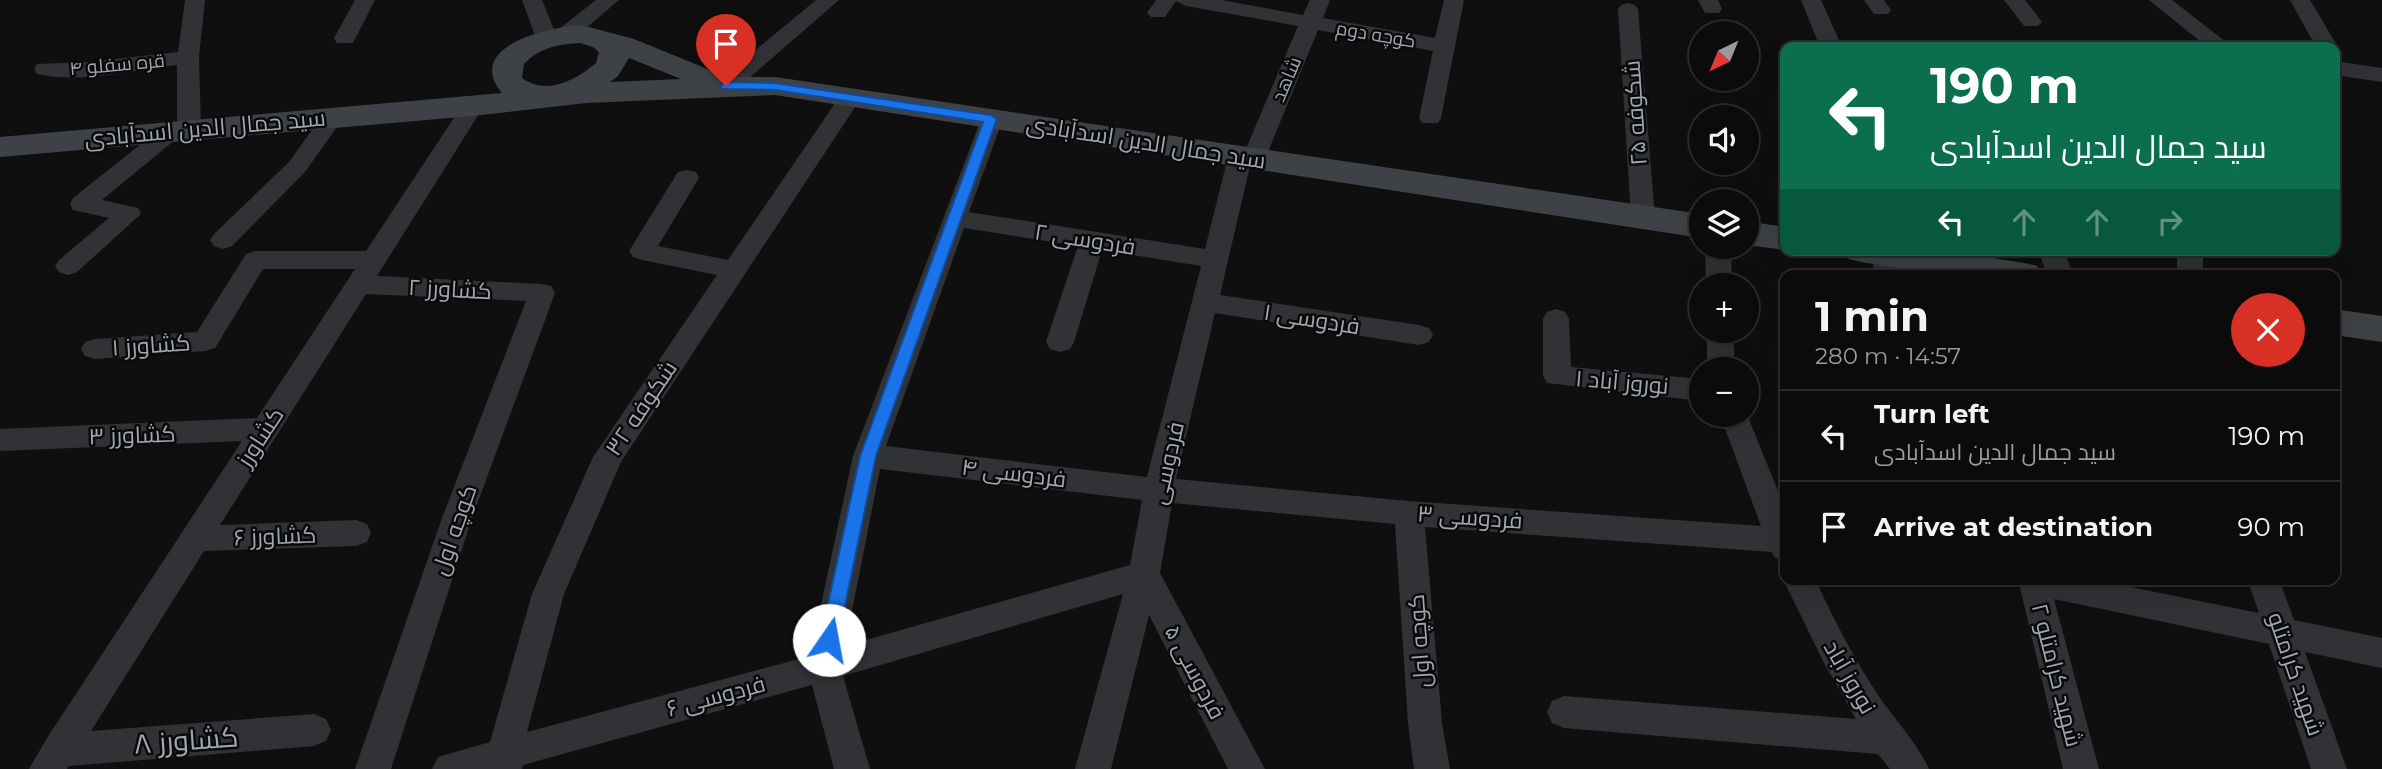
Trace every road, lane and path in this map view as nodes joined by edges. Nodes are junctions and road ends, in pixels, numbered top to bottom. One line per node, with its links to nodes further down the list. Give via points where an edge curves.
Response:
1 (195, 0): 23 (street)
2 (365, 0): 17 (street)
3 (532, 0): 16 (street)
4 (609, 0): 16 (street)
5 (829, 0): 28 (street)
6 (1186, 0): 15 (street)
7 (1320, 0): 15 (street, شاهد)
8 (1454, 0): 22 (street)
9 (1811, 0): 19 (street)
10 (2014, 0): 14 (street)
11 (2159, 0): 20 (street)
12 (2300, 0): 21 (street)
13 (1628, 9): 41 (street, شکوفه ۲۵)
14 (2031, 22)
15 (1310, 23): 22 (street, کوچه دوم); 38 (street, شاهد)
16 (555, 36): 18 (main road, via 596,36); 24 (main road, via 524,49)
17 (345, 38)
18 (607, 42): 28 (main road); 29 (main road, via 614,50 609,70 583,88)
19 (1829, 42)
20 (2215, 42)
21 (2324, 42)
22 (1443, 46): 34 (street)
23 (188, 57): 26 (street, قره سفلو ۴, via 88,69); 36 (street)
24 (508, 63): 29 (main road, via 507,83 516,90); 32 (main road, via 445,101)
25 (2340, 66): 27 (street)
26 (46, 69)
27 (2382, 75)
28 (726, 86): 29 (main road, سید جمال الدین اسدآبادی); 30 (main road, سید جمال الدین اسدآبادی, via 775,86)
29 (546, 96): 31 (main road)
30 (850, 98): 35 (main road, سید جمال الدین اسدآبادی); 51 (street, شکوفه ۳۲)
31 (473, 106): 32 (main road); 53 (street, کشاورز)
32 (410, 110): 33 (main road, سید جمال الدین اسدآبادی)
33 (333, 117): 36 (main road, سید جمال الدین اسدآبادی); 45 (street, via 297,167)
34 (1430, 118)
35 (991, 119): 38 (main road, سید جمال الدین اسدآبادی); 40 (street)
36 (181, 130): 37 (main road, سید جمال الدین اسدآبادی); 50 (street, via 82,204 129,214)
37 (0, 147)
38 (1247, 158): 41 (main road, سید جمال الدین اسدآبادی); 48 (street, فردوسی)
39 (687, 178): 51 (street, via 642,251)
40 (955, 218): 46 (street, فردوسی ۲); 66 (street)
41 (1643, 218): 42 (main road, سید جمال الدین اسدآبادی)
42 (1689, 224)
43 (1759, 235): 44 (main road)
44 (1780, 238)
45 (223, 240)
46 (1093, 240): 48 (street, فردوسی ۲); 60 (street)
47 (1928, 256): 49 (main road); 52 (main road)
48 (1216, 260): 55 (street, فردوسی)
49 (1877, 260)
50 (68, 266)
51 (734, 270): 85 (street, شکوفه ۳۲, via 608,457 548,594)
52 (1999, 270)
53 (366, 272): 54 (street, کشاورز ۲); 61 (street, کشاورز ۱, via 255,260 205,341); 64 (street, کشاورز)
54 (542, 293): 86 (street, کوچه اول, via 457,518)
55 (1205, 302): 59 (street, فردوسی ۱); 67 (street, فردوسی)
56 (1556, 319): 62 (street, نوروز آباد ۱, via 1557,376)
57 (2340, 322): 58 (main road)
58 (2382, 329)
59 (1419, 335)
60 (1060, 342)
61 (94, 349)
62 (1689, 389)
63 (1739, 427): 70 (street)
64 (265, 429): 65 (street, کشاورز ۳); 71 (street, کشاورز)
65 (0, 440)
66 (868, 456): 67 (street, فردوسی ۴); 80 (street)
67 (1160, 490): 68 (street, فردوسی ۳); 73 (street, فردوسی)
68 (1409, 513): 72 (street, فردوسی ۳); 91 (street, کوچه اول)
69 (356, 533): 71 (street, کشاورز ۶)
70 (1780, 536)
71 (194, 538): 84 (street, کشاورز)
72 (1780, 544)
73 (1144, 574): 80 (street, فردوسی ۶); 89 (street, فردوسی); 90 (street, فردوسی ۵)
74 (1802, 585): 83 (street, نوروز آباد)
75 (2034, 585): 93 (street, شهید کرامتلو ۲)
76 (2053, 585): 78 (street, شهید کرامتلو ۲)
77 (2265, 585): 78 (street, شهید کرامتلو)
78 (2280, 630): 79 (street); 94 (street, شهید کرامتلو)
79 (2382, 653)
80 (824, 667): 85 (street, فردوسی ۶); 88 (street)
81 (1564, 712): 83 (street)
82 (314, 730): 84 (street, کشاورز ۸)
83 (1886, 738): 92 (street, نوروز آباد)
84 (53, 759)
85 (505, 761): 87 (street, فردوسی ۶)
86 (373, 769)
87 (450, 769)
88 (852, 769)
89 (1093, 769)
90 (1247, 769)
91 (1432, 769)
92 (1911, 769)
93 (2081, 769)
94 (2329, 769)

